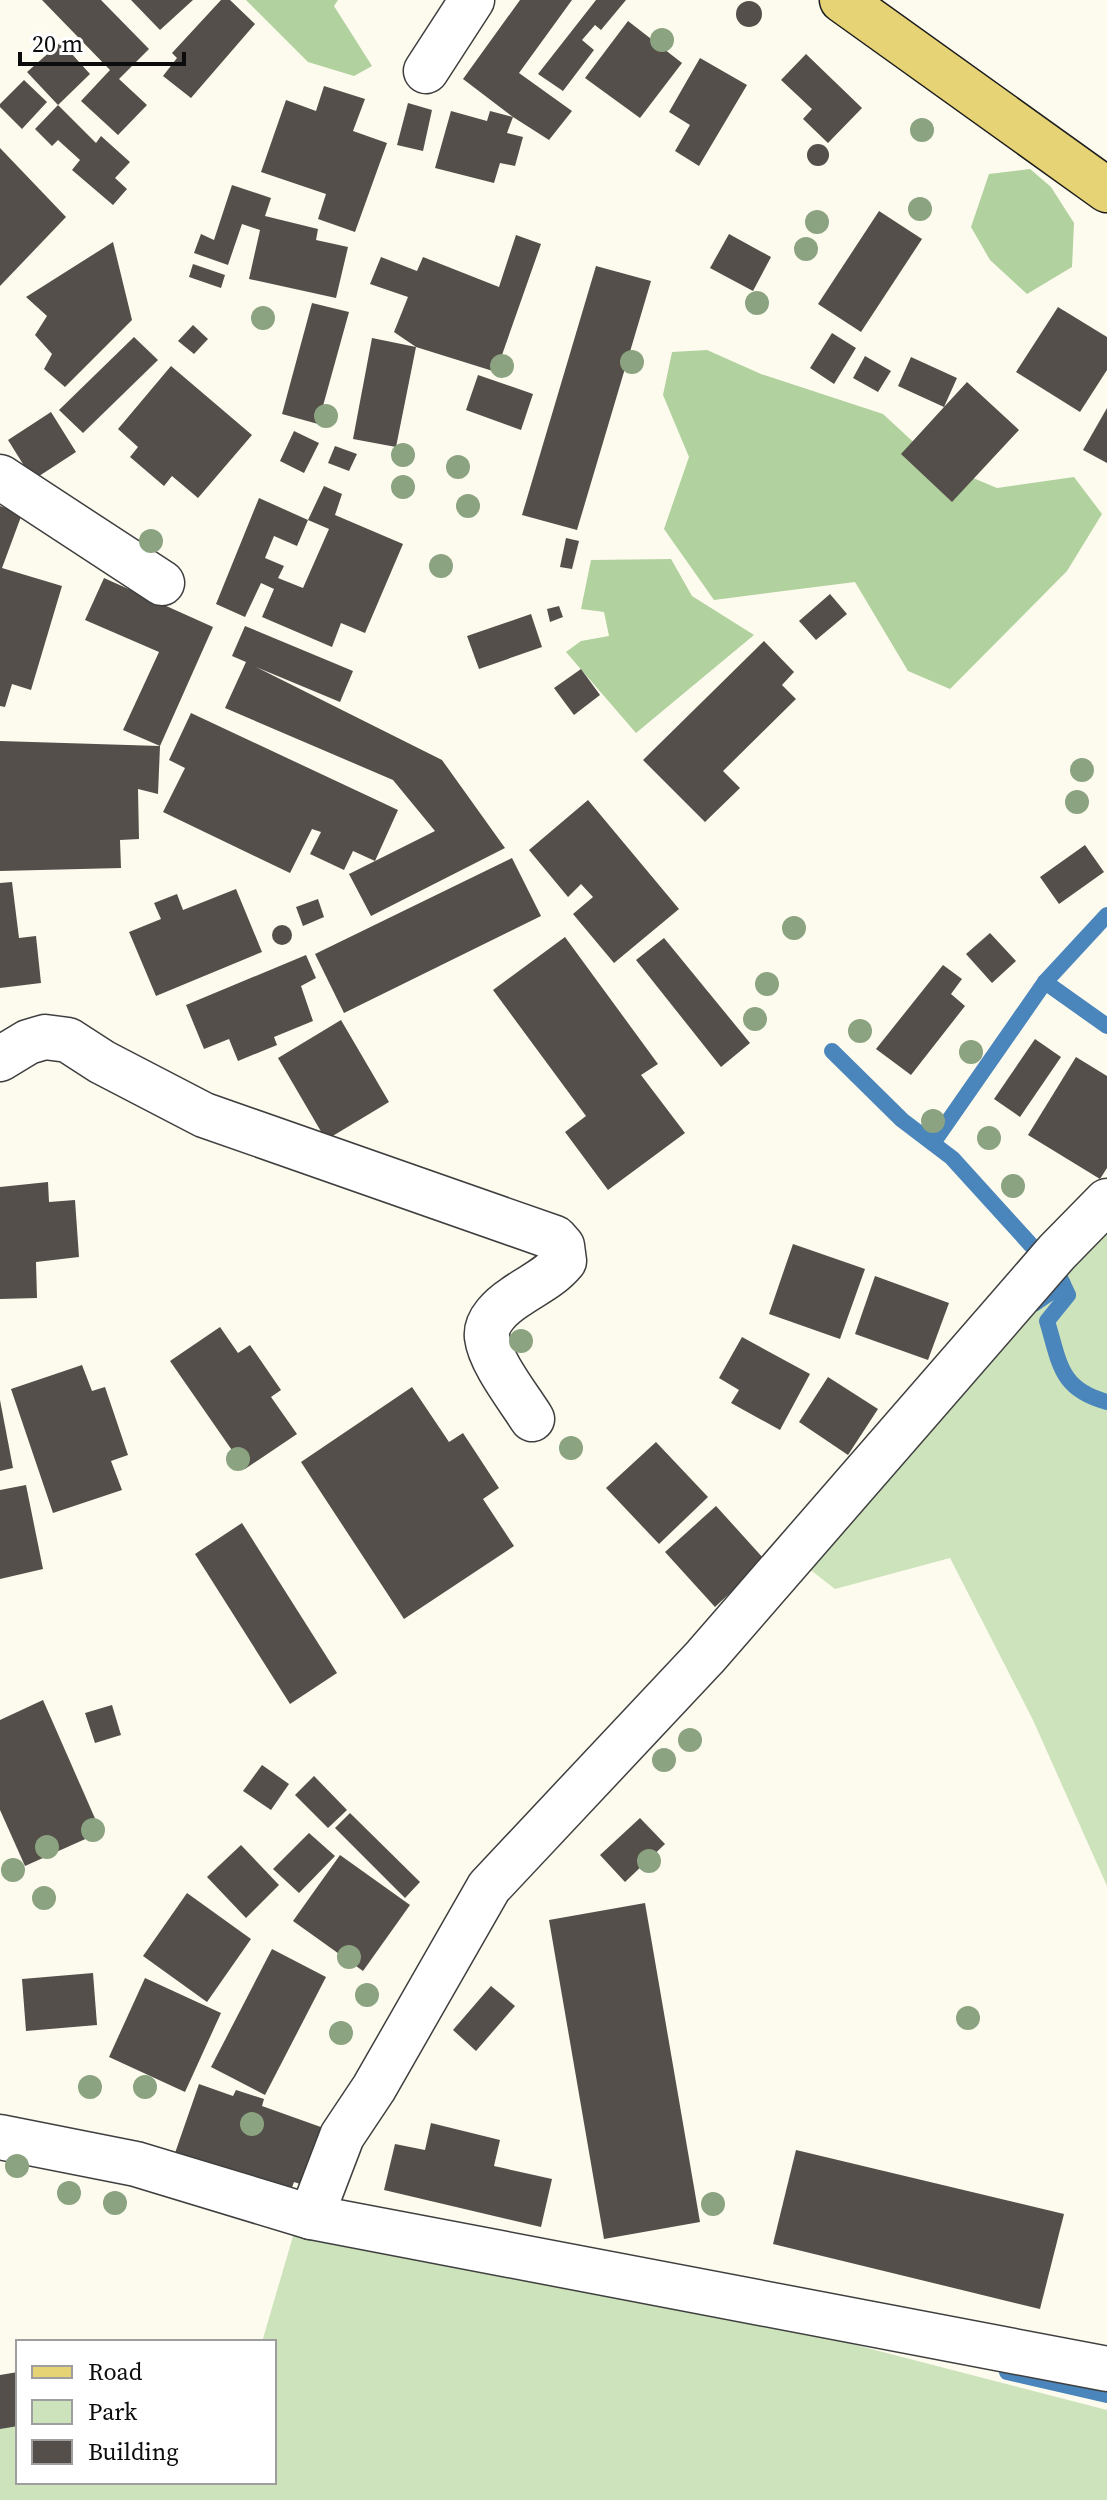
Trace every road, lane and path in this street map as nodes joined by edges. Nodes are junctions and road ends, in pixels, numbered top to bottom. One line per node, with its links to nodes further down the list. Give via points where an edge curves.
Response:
1 (472, 0): 3 (street)
2 (842, 0): 4 (main road)
3 (426, 71)
4 (1107, 190)
5 (0, 477): 6 (street)
6 (162, 583)
7 (0, 1059): 9 (street, via 45,1037 68,1040 204,1115 555,1238 564,1261 498,1311 486,1335)
8 (1107, 1201): 11 (street, via 705,1657 489,1887 342,2136)
9 (532, 1419)
10 (0, 2137): 11 (street, via 136,2164)
11 (311, 2217): 12 (street)
12 (1107, 2369)

